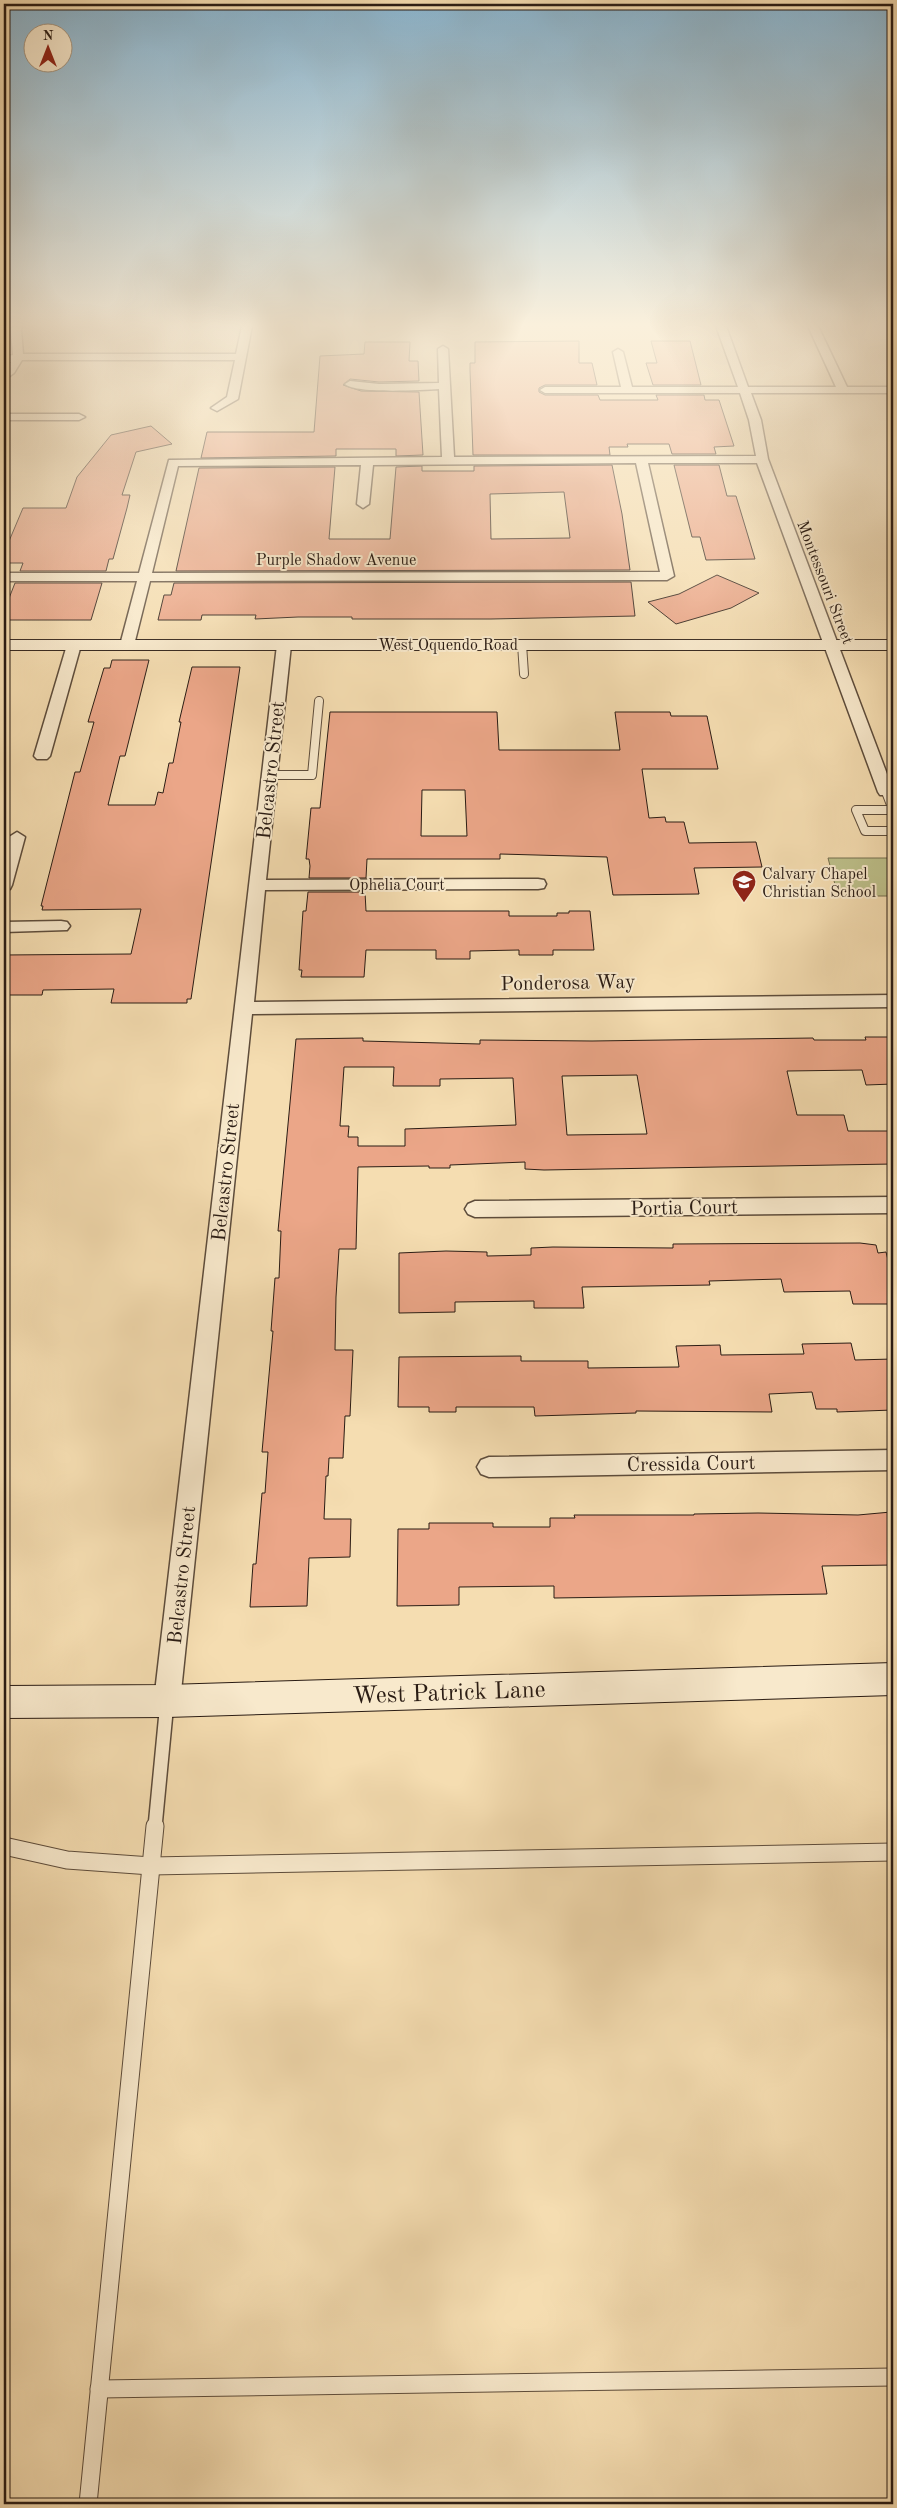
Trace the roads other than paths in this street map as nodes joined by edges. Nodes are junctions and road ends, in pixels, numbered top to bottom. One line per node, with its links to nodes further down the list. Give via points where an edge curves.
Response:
1 (447, 443): 6 (street)
2 (759, 443): 3 (street, Montessouri Street)
3 (762, 459): 4 (street); 12 (street, Montessouri Street)
4 (641, 460): 6 (street); 9 (street, Purple Shadow Avenue, via 667,576)
5 (367, 461): 6 (street); 7 (street); 9 (street, via 173,462)
6 (448, 461)
7 (363, 504)
8 (4, 577): 9 (street, Purple Shadow Avenue)
9 (144, 577): 15 (street)
10 (284, 644): 11 (street, West Oquendo Road); 15 (street, West Oquendo Road); 20 (street, Belcastro Street)
11 (522, 644): 12 (street, West Oquendo Road); 17 (lane)
12 (830, 644): 16 (street, West Oquendo Road); 21 (street, Montessouri Street, via 837,655)
13 (4, 645): 14 (street, West Oquendo Road)
14 (74, 645): 15 (street, West Oquendo Road); 19 (street)
15 (127, 645)
16 (893, 645)
17 (524, 674)
18 (319, 701): 20 (lane, via 312,775)
19 (42, 756)
20 (269, 775): 27 (street, Belcastro Street)
21 (886, 792): 22 (lane)
22 (893, 810): 23 (lane, via 856,810 865,831)
23 (893, 831)
24 (17, 837): 26 (street)
25 (538, 884): 27 (street, Ophelia Court)
26 (4, 885)
27 (257, 885): 31 (street, Belcastro Street)
28 (60, 926): 29 (street)
29 (4, 927)
30 (893, 1001): 31 (street, Ponderosa Way)
31 (243, 1008): 37 (street, Belcastro Street)
32 (893, 1205): 33 (street, Portia Court)
33 (475, 1209)
34 (893, 1460): 35 (street, Cressida Court)
35 (489, 1466)
36 (893, 1679): 37 (street, West Patrick Lane)
37 (167, 1700): 38 (street, West Patrick Lane); 41 (lane)
38 (4, 1702)
39 (4, 1846): 41 (lane, via 67,1860)
40 (893, 1852): 41 (lane)
41 (151, 1866): 43 (lane)
42 (893, 2377): 43 (lane)
43 (99, 2389): 44 (lane)
44 (88, 2504)

